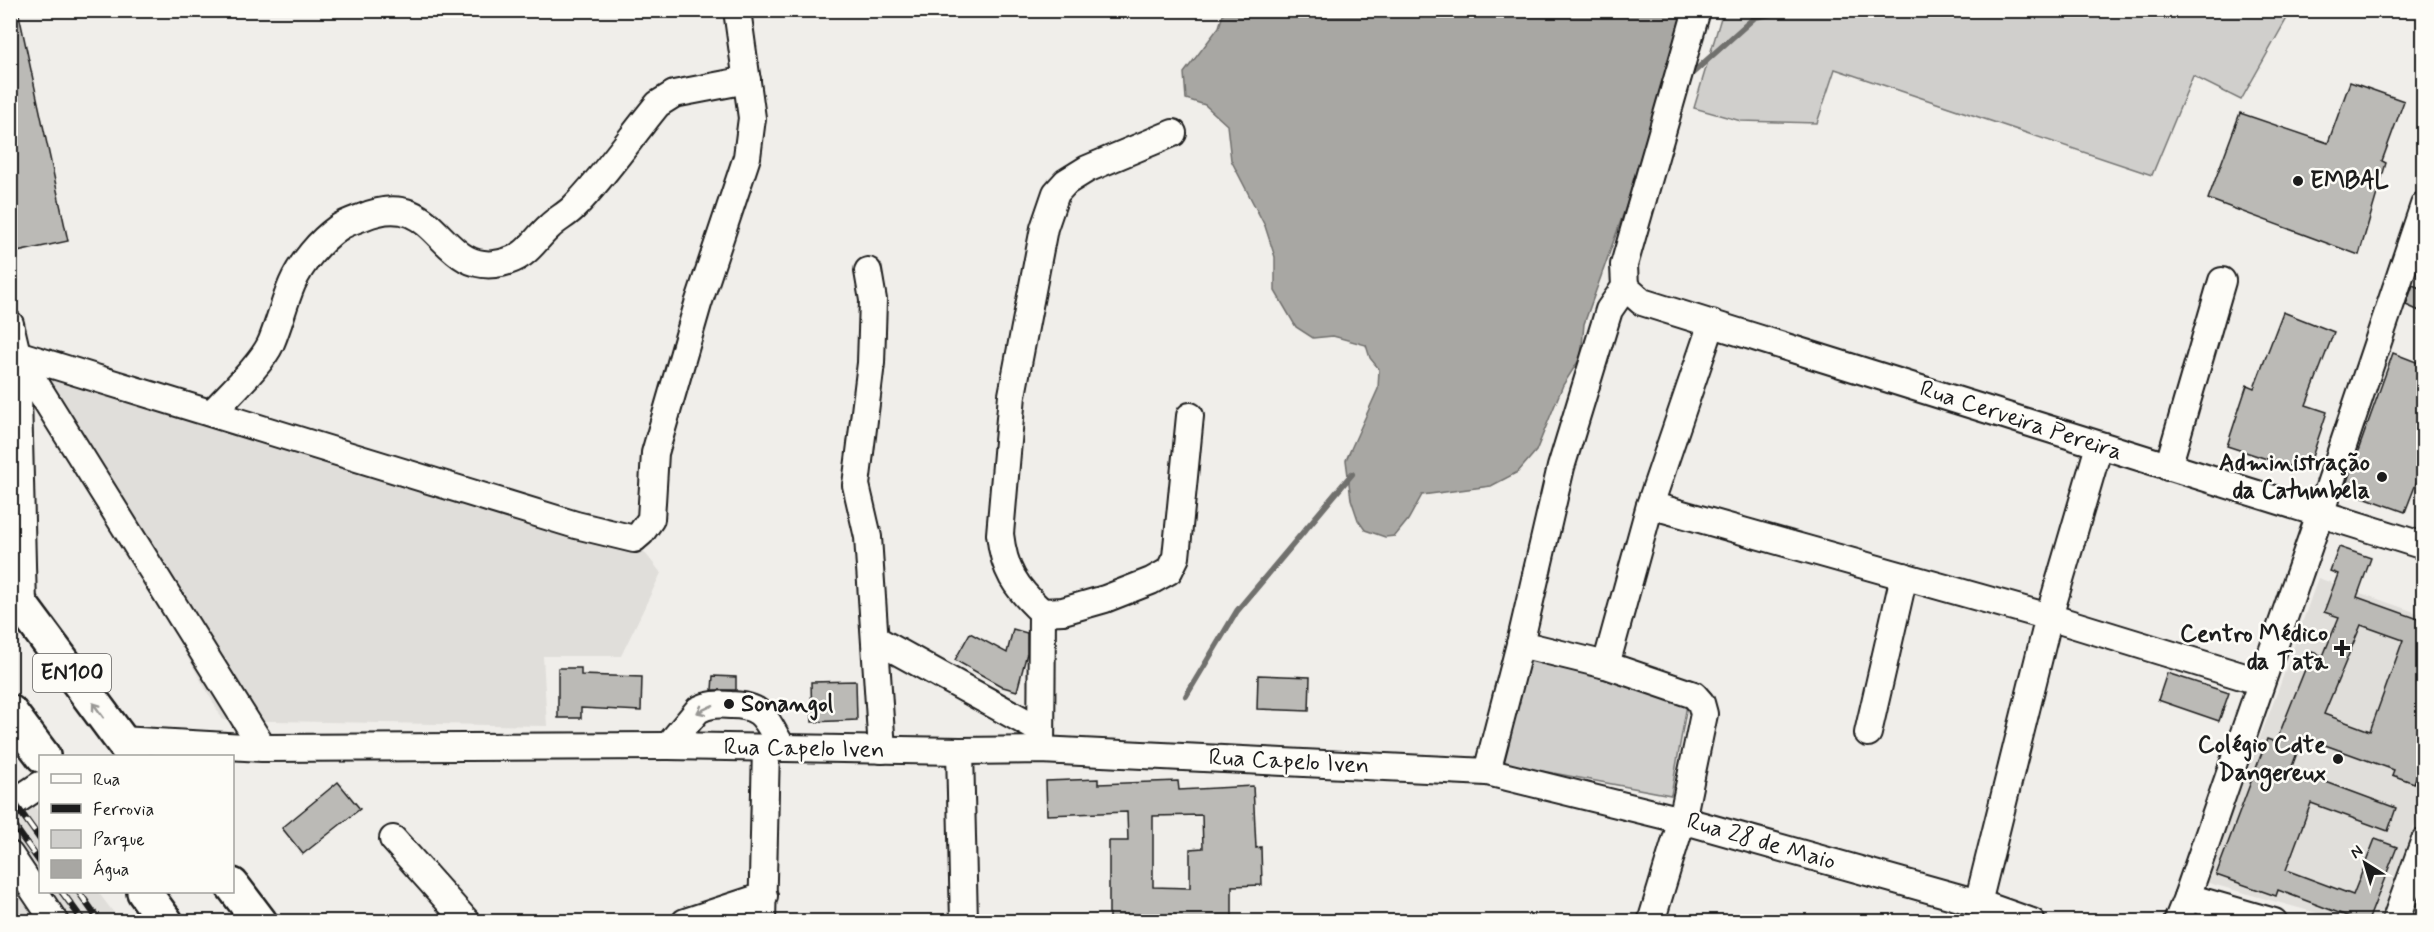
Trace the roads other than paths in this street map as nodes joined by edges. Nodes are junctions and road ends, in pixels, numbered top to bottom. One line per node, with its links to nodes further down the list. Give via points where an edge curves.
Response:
1 (737, 10): 3 (street)
2 (1697, 10): 8 (street, via 1624,265)
3 (747, 80): 12 (street, via 674,94 658,104 574,207 549,226 528,252 502,263 481,266 469,261 454,252 433,227 410,212 380,210 339,227 318,247 293,281 270,344 258,362); 12 (street, via 752,118 747,157 698,304 656,453 651,519 634,539 576,525)
4 (1173, 133): 22 (street, via 1087,169 1066,182 1056,193 1044,228 1012,395 1000,534 1010,575 1023,595)
5 (2424, 205): 17 (street)
6 (868, 271): 24 (street, via 873,300 871,363 856,485 868,537)
7 (2222, 281): 15 (street)
8 (1625, 287): 9 (street, Rua Cerveira Pereira, via 1642,302); 25 (street, via 1609,310 1561,466)
9 (1712, 322): 14 (street, Rua Cerveira Pereira); 16 (street)
10 (10, 324): 11 (street)
11 (17, 354): 12 (street); 21 (street); 33 (street)
12 (212, 413)
13 (1190, 416): 22 (street, via 1176,557 1169,571 1106,599 1063,612)
14 (2099, 446): 15 (street, Rua Cerveira Pereira); 23 (street)
15 (2168, 468): 17 (street, Rua Cerveira Pereira)
16 (1650, 505): 20 (street); 26 (street)
17 (2320, 514): 18 (street, Rua Cerveira Pereira); 27 (street)
18 (2424, 546)
19 (10, 575): 21 (street)
20 (1904, 576): 23 (street); 29 (street)
21 (17, 598): 32 (highway, EN100, one-way to 21)
22 (1042, 612): 30 (street)
23 (2049, 617): 27 (street); 49 (street)
24 (875, 639): 30 (street); 35 (street)
25 (1520, 644): 26 (street); 38 (street)
26 (1606, 665): 41 (street, via 1694,695 1701,703 1704,714)
27 (2261, 682): 48 (street)
28 (10, 712): 37 (highway, EN100)
29 (1868, 733)
30 (1040, 740): 36 (street, Rua Capelo Iven); 38 (street, Rua Capelo Iven)
31 (668, 746): 33 (street, Rua Capelo Iven); 34 (street, Rua Capelo Iven); 34 (street, one-way to 31, via 756,708 712,704 698,711)
32 (127, 748): 33 (street, Rua Capelo Iven)
33 (263, 748)
34 (774, 748): 35 (street, Rua Capelo Iven); 47 (street)
35 (882, 750): 36 (street, Rua Capelo Iven)
36 (960, 751): 56 (street)
37 (42, 755)
38 (1487, 771): 41 (street, Rua 28 de Maio)
39 (39, 786): 40 (street)
40 (10, 805)
41 (1682, 820): 49 (street, Rua 28 de Maio); 57 (street)
42 (393, 839): 53 (street)
43 (2424, 842): 61 (street)
44 (10, 855): 50 (street)
45 (234, 888): 52 (highway)
46 (145, 893): 51 (highway)
47 (764, 896): 54 (street); 55 (street)
48 (2187, 897): 59 (street); 60 (street)
49 (1978, 903): 58 (street, Rua 28 de Maio)
50 (55, 921)
51 (166, 921)
52 (260, 921)
53 (467, 921)
54 (685, 921)
55 (762, 921)
56 (964, 921)
57 (1651, 921)
58 (2032, 921)
59 (2177, 921)
60 (2274, 921)
61 (2395, 921)

